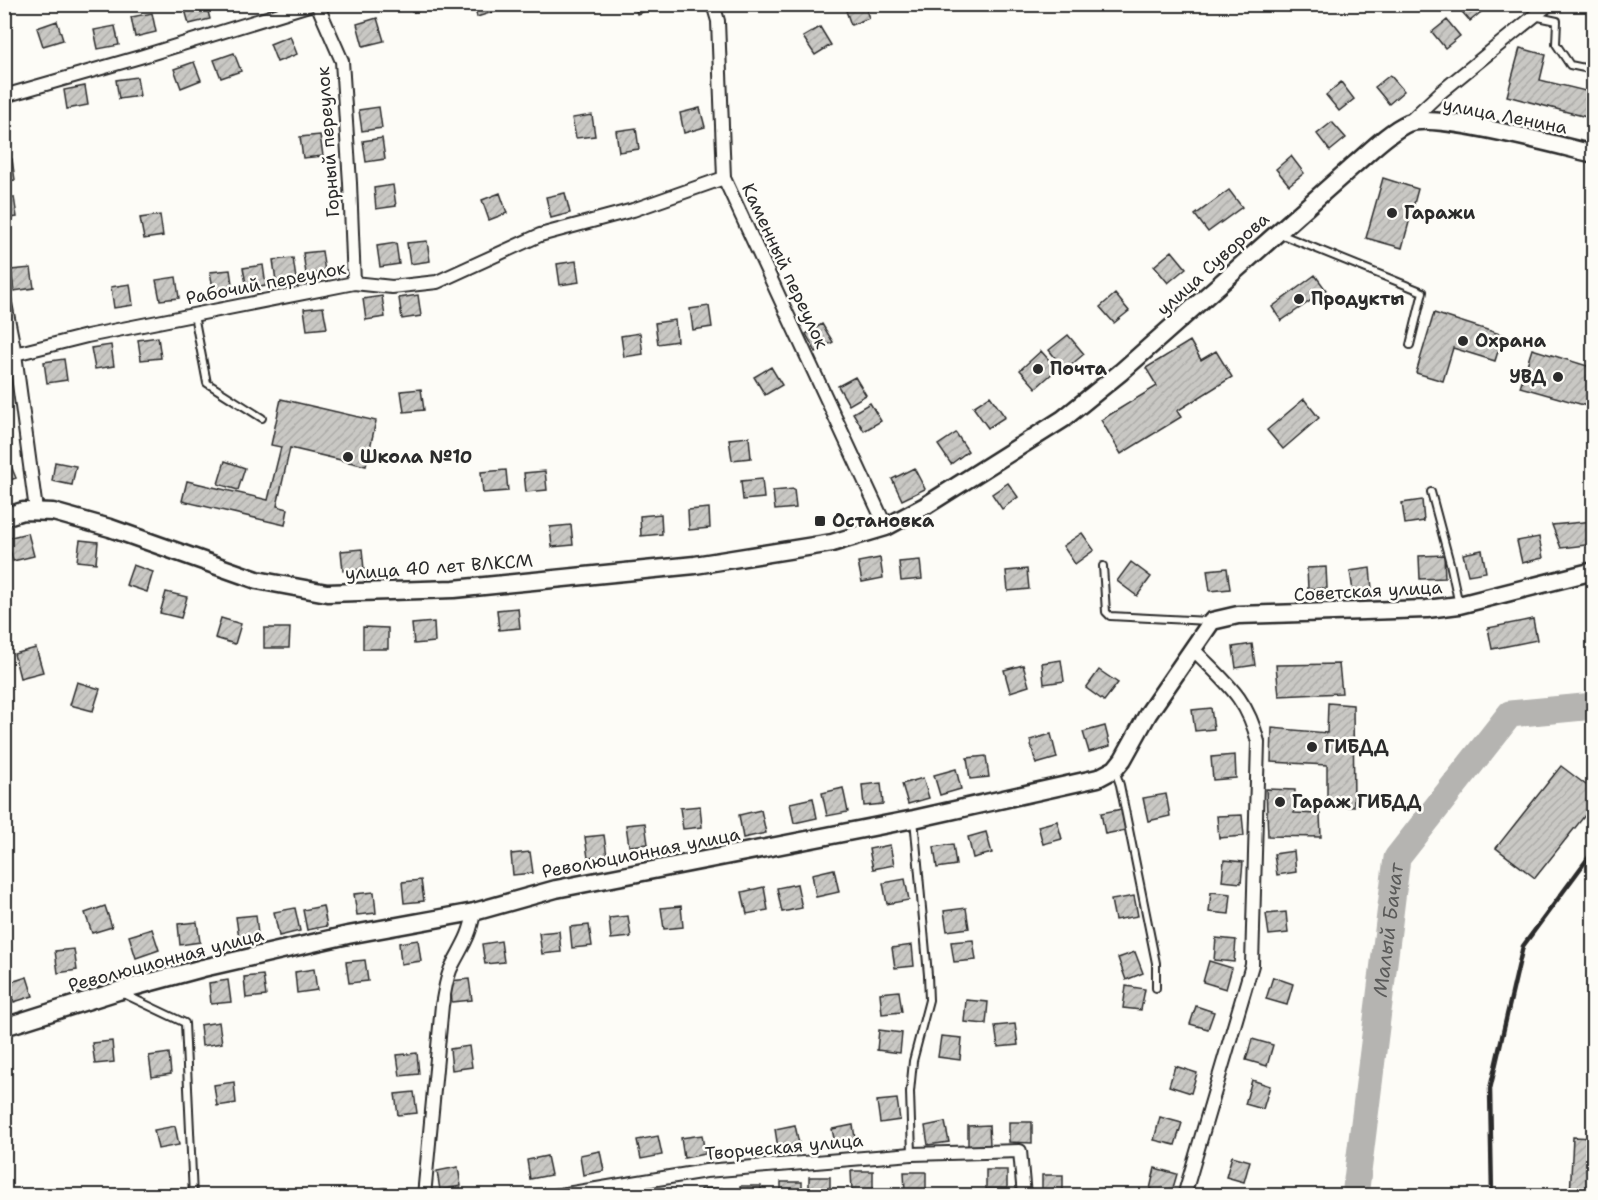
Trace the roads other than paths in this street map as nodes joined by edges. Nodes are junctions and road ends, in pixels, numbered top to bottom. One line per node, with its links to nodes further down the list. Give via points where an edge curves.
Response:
1 (312, 4): 7 (street)
2 (317, 4): 12 (street, Горный переулок, via 342,62)
3 (713, 4): 10 (street, Каменный переулок, via 718,21)
4 (1549, 4): 5 (street, улица Суворова)
5 (1534, 16): 6 (lane, via 1557,21 1556,44 1570,64); 8 (street, улица Суворова)
6 (1593, 70)
7 (4, 96)
8 (1409, 122): 9 (street, улица Ленина, via 1455,124); 11 (street, улица Суворова)
9 (1593, 154)
10 (724, 178): 12 (street, Рабочий переулок, via 633,210 540,235 437,282 392,287); 21 (street, Каменный переулок)
11 (1276, 233): 15 (lane, via 1423,292); 21 (street, улица Суворова, via 1063,419)
12 (354, 282): 14 (street, Рабочий переулок)
13 (4, 298): 16 (street)
14 (194, 315): 16 (street, Рабочий переулок); 17 (lane, via 207,383)
15 (1410, 345)
16 (15, 354): 19 (street)
17 (262, 418)
18 (1431, 492): 24 (lane)
19 (36, 510): 20 (street, улица 40 лет ВЛКСМ); 21 (street, улица 40 лет ВЛКСМ, via 110,528 257,580 327,593 454,589 694,565 822,544)
20 (4, 517)
21 (886, 527)
22 (1103, 566): 25 (lane, via 1106,612 1110,616)
23 (1593, 571): 24 (street, Советская улица)
24 (1459, 605): 25 (street, Советская улица, via 1397,611 1238,615)
25 (1212, 621): 26 (street)
26 (1194, 650): 27 (street); 38 (street, via 1239,695 1253,720 1258,742 1252,965)
27 (1114, 769): 28 (street, Революционная улица, via 1098,778); 30 (lane, via 1156,963)
28 (914, 819): 29 (street, Революционная улица, via 556,889); 33 (lane, via 929,1000 913,1061)
29 (474, 912): 31 (street, Революционная улица, via 348,935); 35 (street, via 469,937 448,977 442,1005)
30 (1156, 988)
31 (118, 991): 32 (street, Революционная улица); 34 (lane, via 185,1023)
32 (4, 1027)
33 (912, 1154): 36 (street, Творческая улица, via 706,1171); 37 (street, Творческая улица, via 1020,1151)
34 (192, 1196)
35 (424, 1196)
36 (554, 1196)
37 (1024, 1196)
38 (1184, 1196)

